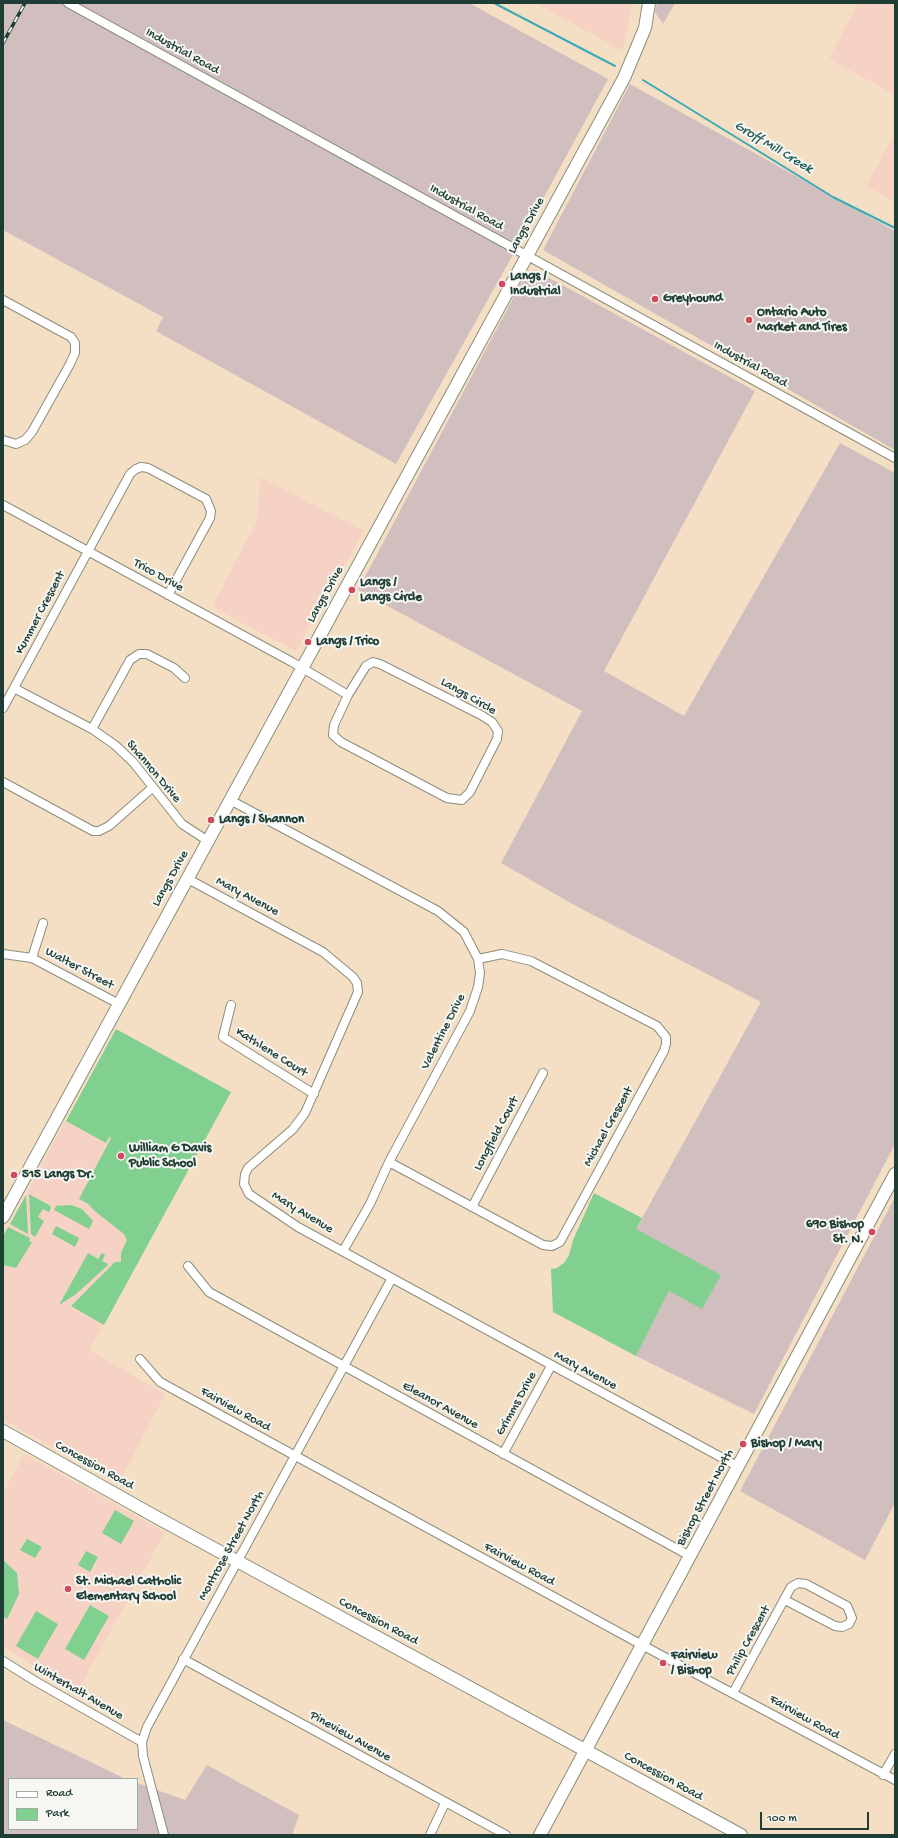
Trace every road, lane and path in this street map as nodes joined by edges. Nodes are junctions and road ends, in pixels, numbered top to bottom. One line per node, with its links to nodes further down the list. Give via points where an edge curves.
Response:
1 (68, 3): 3 (street, Industrial Road)
2 (649, 3): 3 (main road, Langs Drive, via 645,28 627,71)
3 (527, 255): 6 (street, Industrial Road); 10 (main road, Langs Drive)
4 (3, 300): 5 (street, via 71,337 75,343 75,354 32,432 25,440 16,444)
5 (3, 440)
6 (895, 458)
7 (3, 505): 8 (street, Trico Drive)
8 (88, 551): 9 (street, Trico Drive); 9 (street, Kummer Crescent, via 130,474 136,469 148,468 206,499 211,510 210,518); 12 (street, Kummer Crescent)
9 (168, 595): 10 (street, Trico Drive)
10 (302, 668): 13 (street); 18 (main road, Langs Drive)
11 (185, 678): 15 (street, via 174,668 147,654 139,654 130,660)
12 (14, 688): 14 (street, Kummer Crescent); 15 (street, Shannon Drive)
13 (348, 695): 13 (street, Langs Circle, via 334,725 334,735 341,742 447,798 462,800 470,792 496,739 498,731 492,722 373,662 366,666)
14 (3, 708)
15 (92, 729): 17 (street, Shannon Drive, via 125,754)
16 (3, 782): 17 (street, via 93,831 109,826)
17 (152, 788): 19 (street, Shannon Drive, via 182,824)
18 (230, 800): 19 (main road, Langs Drive); 24 (street, Valentine Drive, via 438,911 464,932)
19 (208, 841): 20 (main road, Langs Drive)
20 (188, 878): 25 (main road, Langs Drive); 28 (street, Mary Avenue, via 323,952 353,976 358,992)
21 (43, 923): 23 (street)
22 (3, 954): 23 (street, Walter Street)
23 (32, 958): 25 (street, Walter Street)
24 (478, 959): 29 (street, Valentine Drive, via 478,987 470,1011); 31 (street, Michael Crescent, via 502,954 531,961 657,1026 666,1037 666,1044 560,1242 552,1246 543,1245)
25 (119, 1004): 32 (main road, Langs Drive)
26 (231, 1005): 28 (street, Kathlene Court, via 223,1037)
27 (543, 1073): 31 (street, Longfield Court)
28 (314, 1094): 33 (street, Mary Avenue, via 305,1114 293,1129 248,1168 244,1174 244,1184 249,1194 298,1227)
29 (389, 1162): 31 (street, Michael Crescent); 33 (street, Valentine Drive, via 370,1204)
30 (895, 1174): 42 (main road, Bishop Street North)
31 (472, 1207)
32 (3, 1216)
33 (343, 1251): 35 (street, Mary Avenue)
34 (188, 1266): 38 (street, Eleanor Avenue, via 209,1292)
35 (392, 1278): 37 (street, Mary Avenue); 38 (street, Montrose Street North)
36 (140, 1359): 41 (street, Fairview Road, via 160,1382)
37 (551, 1366): 40 (street, Grimms Drive); 42 (street, Mary Avenue)
38 (344, 1367): 40 (street, Eleanor Avenue); 41 (street, Montrose Street North)
39 (3, 1430): 44 (main road, Concession Road, via 149,1514)
40 (502, 1454): 43 (street, Eleanor Avenue)
41 (295, 1457): 44 (street, Montrose Street North); 46 (street, Fairview Road)
42 (738, 1467): 43 (main road, Bishop Street North)
43 (690, 1556): 46 (main road, Bishop Street North)
44 (237, 1560): 47 (street, Montrose Street North); 51 (main road, Concession Road)
45 (785, 1600): 45 (street, Philip Crescent, via 835,1626 849,1624 852,1618 847,1606 806,1584 798,1583 791,1587); 49 (street, Philip Crescent)
46 (642, 1645): 49 (street, Fairview Road); 51 (main road, Bishop Street North)
47 (183, 1659): 50 (street, Montrose Street North, via 147,1726); 55 (street, Pineview Avenue)
48 (3, 1661): 50 (street, Winterhalt Avenue, via 35,1682)
49 (734, 1693): 53 (street, Fairview Road)
50 (142, 1742): 56 (street, Montrose Street North, via 143,1756)
51 (586, 1750): 59 (main road, Bishop Street North); 60 (main road, Concession Road)
52 (895, 1754): 53 (street)
53 (883, 1775): 54 (street, Fairview Road)
54 (895, 1780)
55 (445, 1803): 57 (street); 58 (street, Pineview Avenue)
56 (164, 1835)
57 (430, 1835)
58 (506, 1835)
59 (540, 1835)
60 (741, 1835)

